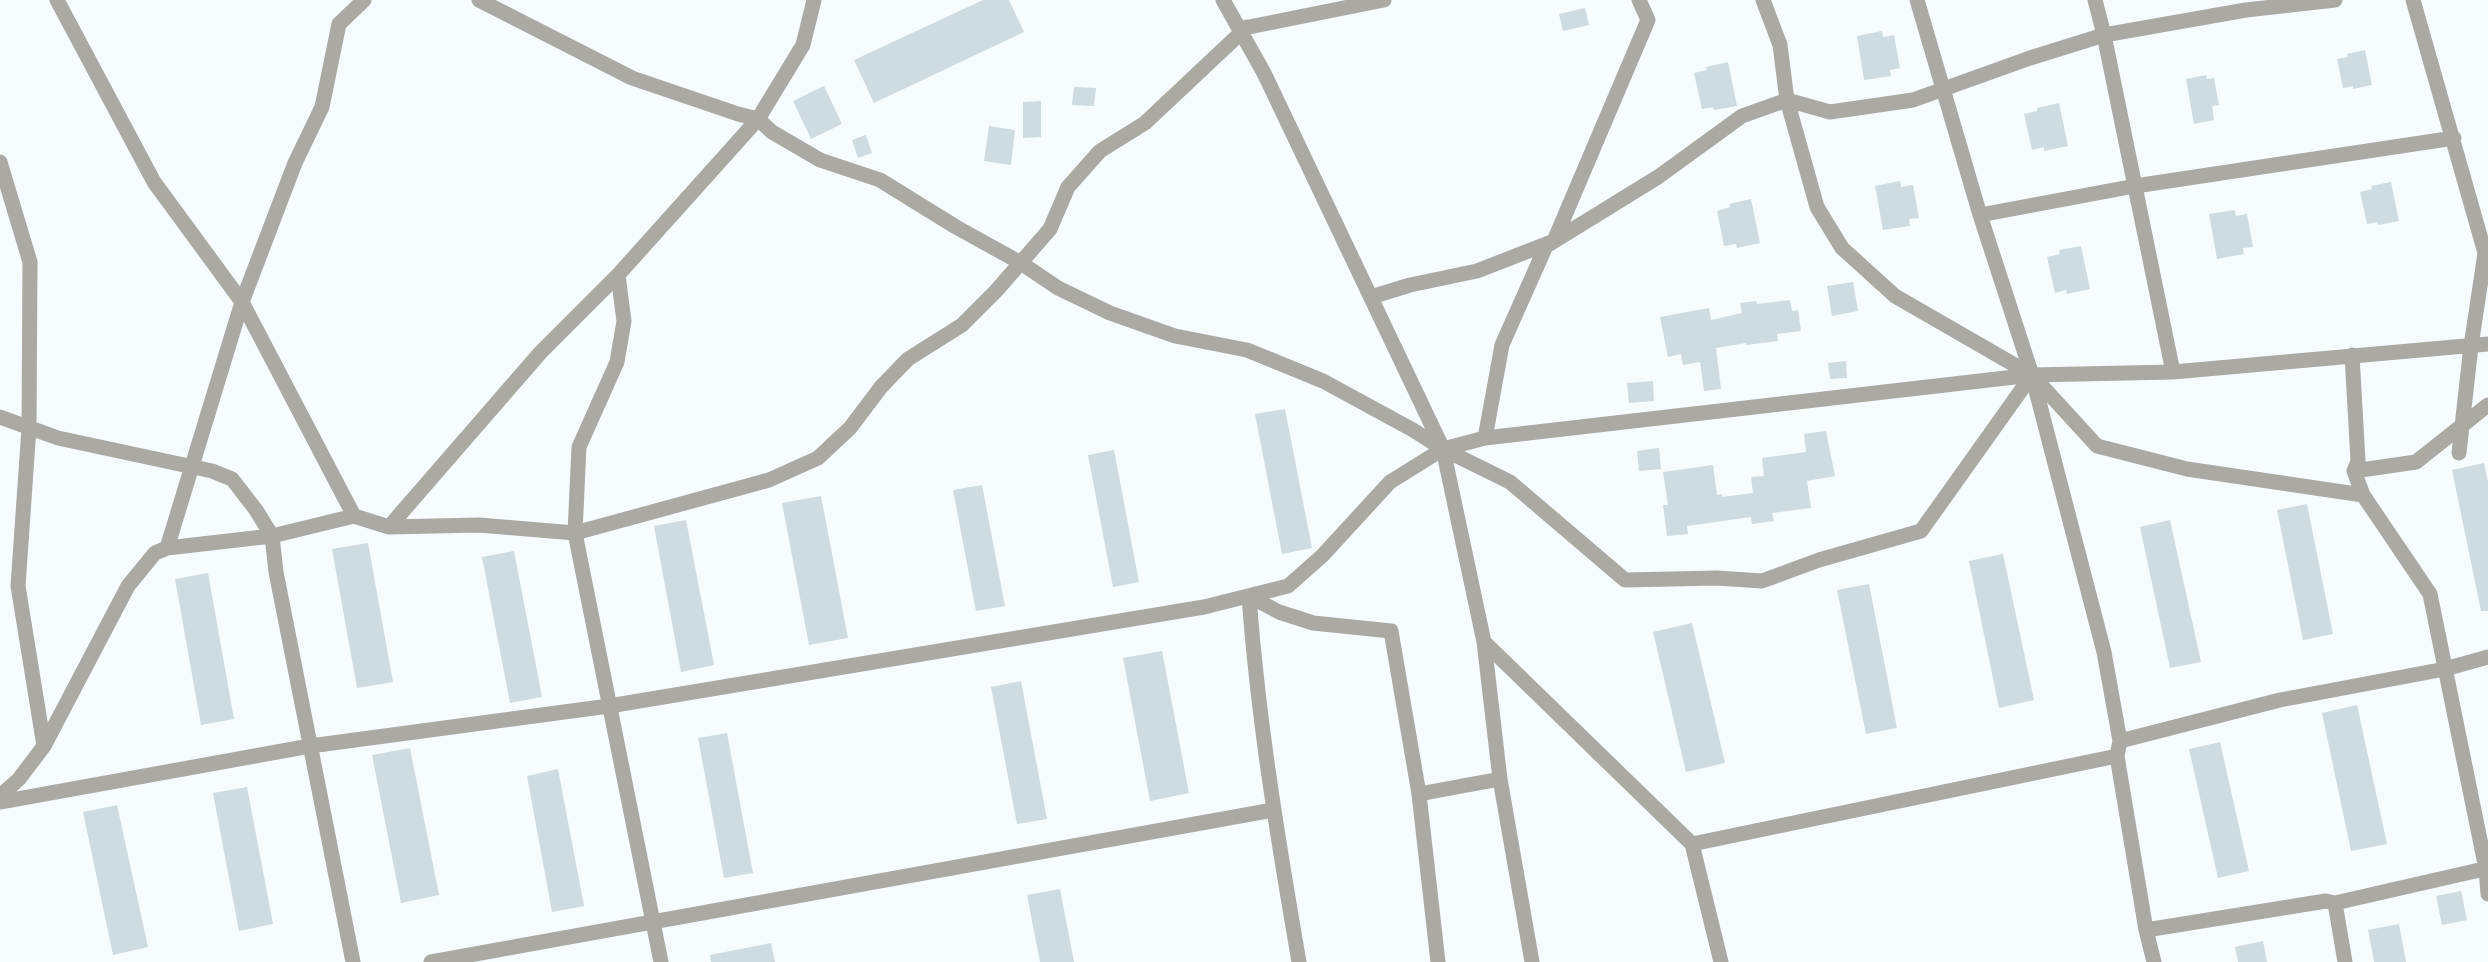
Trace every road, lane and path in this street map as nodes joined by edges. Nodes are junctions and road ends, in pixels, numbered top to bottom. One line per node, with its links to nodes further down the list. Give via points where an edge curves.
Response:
1 (57, 0): 26 (street, via 154,182)
2 (364, 0): 26 (street, via 339,24 322,108 295,163)
3 (479, 0): 17 (street, via 632,78)
4 (814, 0): 17 (street, via 803,45)
5 (1223, 0): 13 (street)
6 (1384, 0): 13 (street)
7 (1639, 0): 22 (street, via 1648,20)
8 (1764, 0): 16 (street, via 1780,45)
9 (1917, 0): 15 (street)
10 (2095, 0): 14 (street)
11 (2335, 0): 14 (street, via 2246,10)
12 (2413, 0): 18 (street)
13 (1242, 30): 23 (street, via 1145,123 1100,151 1068,187 1050,229); 25 (street)
14 (2104, 35): 15 (street); 20 (street)
15 (1944, 90): 16 (street, via 1913,100 1830,112); 21 (street)
16 (1787, 100): 22 (street, via 1742,116 1658,177); 31 (street, via 1817,207 1842,248 1896,296)
17 (758, 119): 23 (street, via 772,132 820,160 880,180); 24 (street)
18 (2454, 138): 20 (street); 28 (street, via 2485,253)
19 (0, 162): 35 (street, via 30,262)
20 (2135, 186): 21 (street); 30 (street)
21 (1980, 215): 31 (street)
22 (1554, 241): 25 (street, via 1477,271); 36 (street, via 1546,246 1502,345)
23 (1021, 262): 37 (street, via 1058,288 1110,313 1175,336 1247,350 1323,381); 44 (street, via 962,325 908,359 881,387 850,428 818,458 770,480)
24 (618, 275): 43 (street, via 540,353); 44 (street, via 624,321 617,362 579,447)
25 (1371, 297): 37 (street)
26 (242, 302): 39 (street); 42 (street)
27 (2488, 344): 28 (street)
28 (2471, 346): 29 (street); 34 (street)
29 (2352, 355): 30 (street); 40 (street, via 2358,462)
30 (2173, 372): 31 (street)
31 (2032, 375): 36 (street); 37 (street, via 1921,531 1819,560 1762,581 1717,578 1625,580 1510,482); 41 (street, via 2097,446 2187,469); 54 (street, via 2104,652)
32 (2488, 405): 34 (street)
33 (0, 417): 35 (street)
34 (2462, 426): 38 (street); 40 (street, via 2416,462)
35 (29, 428): 39 (street, via 58,438); 52 (street, via 18,586)
36 (1485, 438): 37 (street)
37 (1443, 449): 47 (street, via 1390,482 1322,556 1288,586); 48 (street)
38 (2459, 453)
39 (192, 467): 45 (street, via 232,479); 46 (street)
40 (2354, 471): 41 (street)
41 (2363, 494): 50 (street, via 2430,594)
42 (354, 516): 43 (street); 45 (street)
43 (389, 527): 44 (street, via 480,525)
44 (575, 533): 51 (street)
45 (272, 536): 46 (street); 53 (street)
46 (167, 548): 52 (street, via 155,553 128,586)
47 (1250, 596): 51 (street, via 1204,607); 56 (street, via 1279,612 1313,623 1391,631); 59 (street, via 1255,668)
48 (1484, 642): 55 (street); 60 (street)
49 (2488, 657): 50 (street)
50 (2445, 669): 54 (street, via 2280,700); 61 (street)
51 (609, 706): 53 (street); 64 (street)
52 (44, 746): 57 (street, via 19,779)
53 (310, 746): 58 (street); 66 (street)
54 (2118, 749): 60 (street); 65 (street)
55 (1500, 779): 56 (street); 71 (street)
56 (1419, 794): 70 (street)
57 (0, 796)
58 (0, 802)
59 (1273, 810): 64 (street); 69 (street)
60 (1692, 844): 72 (street)
61 (2487, 868): 62 (street); 63 (street)
62 (2488, 894)
63 (2335, 903): 65 (street, via 2326,901); 74 (street)
64 (653, 922): 67 (street); 68 (street)
65 (2146, 930): 73 (street)
66 (353, 962)
67 (431, 962)
68 (661, 962)
69 (1299, 962)
70 (1438, 962)
71 (1532, 962)
72 (1721, 962)
73 (2154, 962)
74 (2345, 962)

